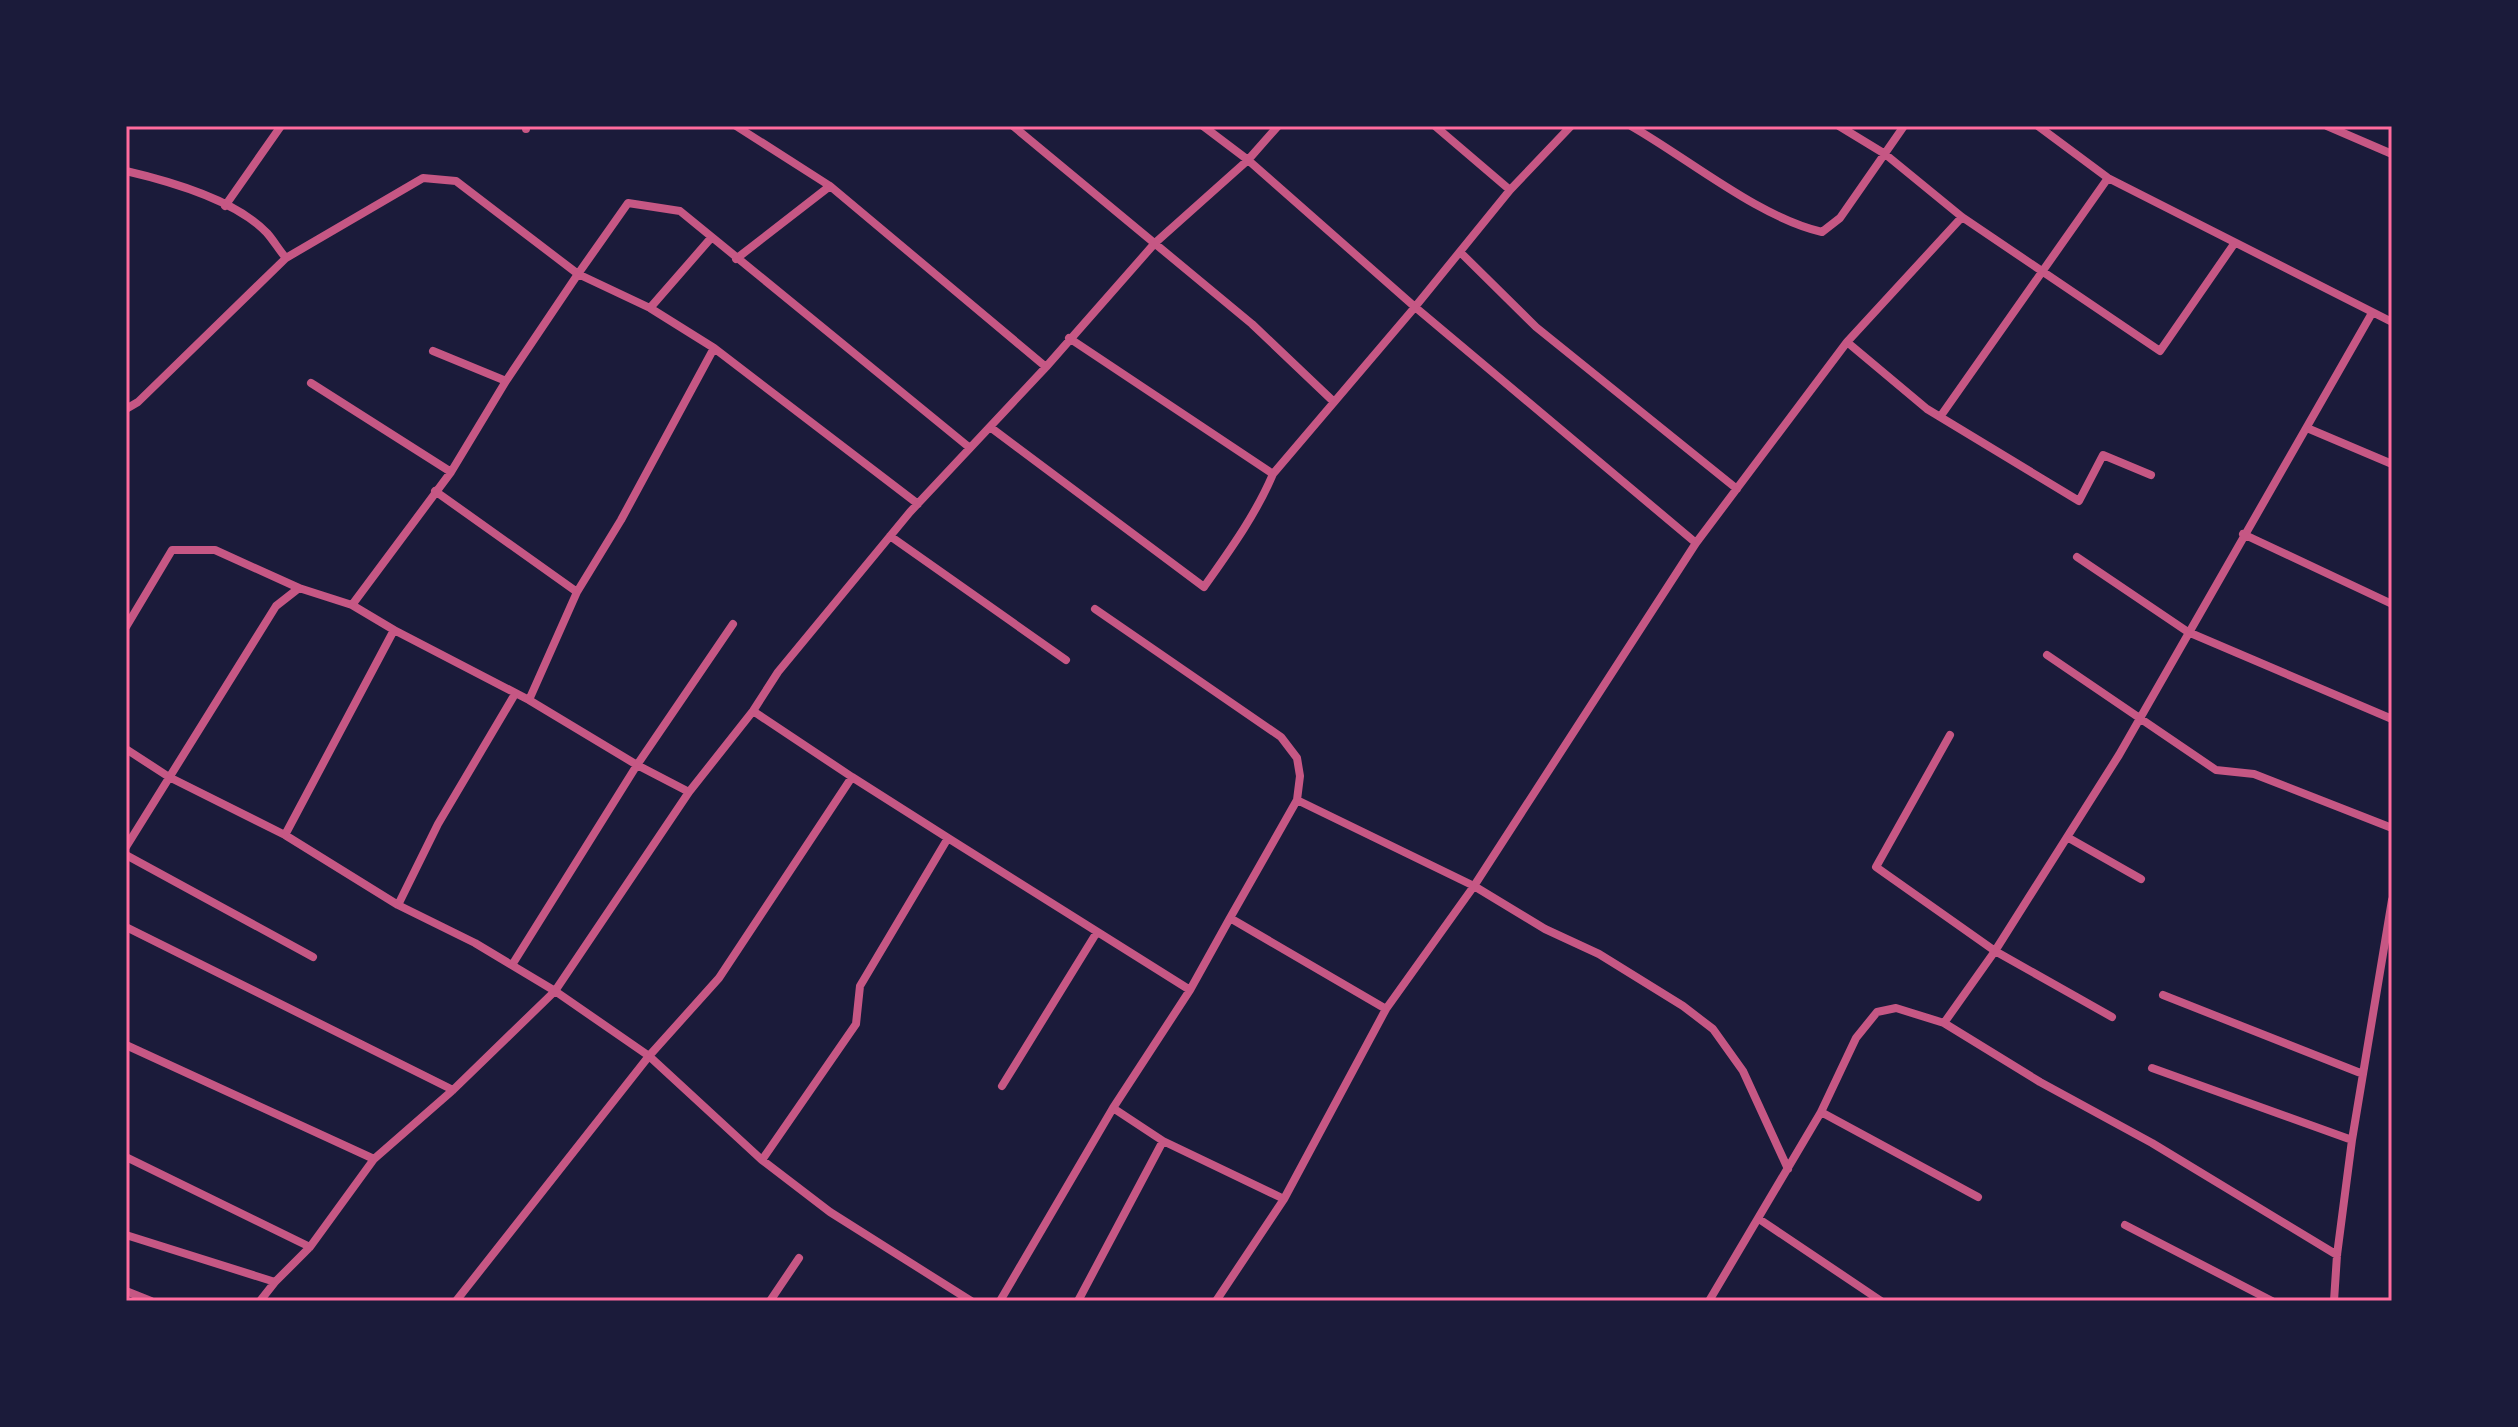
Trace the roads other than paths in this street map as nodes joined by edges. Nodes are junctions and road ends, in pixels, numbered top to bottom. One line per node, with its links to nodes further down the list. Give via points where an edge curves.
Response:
1 (281, 126): 20 (street)
2 (736, 126): 18 (street)
3 (1013, 126): 23 (street)
4 (1203, 126): 15 (street)
5 (1278, 126): 15 (street)
6 (1435, 126): 19 (street)
7 (1571, 126): 19 (street)
8 (1631, 126): 13 (street, via 1774,213 1822,232 1840,218)
9 (1839, 126): 13 (street)
10 (1904, 126): 13 (street)
11 (2038, 126): 17 (street)
12 (2327, 126): 14 (street)
13 (1885, 154): 21 (street)
14 (2392, 154)
15 (1248, 160): 23 (street); 30 (street)
16 (126, 171): 20 (street, via 178,184)
17 (2108, 178): 24 (street); 28 (street)
18 (830, 186): 27 (street); 38 (street)
19 (1510, 190): 25 (street)
20 (225, 206): 26 (street, via 265,231)
21 (1962, 217): 28 (street); 35 (street)
22 (711, 238): 27 (street); 29 (street, via 680,211 628,203); 31 (street)
23 (1155, 243): 34 (street); 41 (street)
24 (2234, 244): 28 (street, via 2160,351); 32 (street)
25 (1460, 252): 30 (street); 51 (street, via 1536,327)
26 (286, 258): 29 (street, via 423,178 456,181); 42 (street)
27 (736, 259): 46 (street)
28 (2043, 271): 43 (street)
29 (578, 274): 31 (street); 39 (street)
30 (1415, 307): 41 (street); 56 (street)
31 (650, 308): 36 (street)
32 (2372, 313): 33 (street); 45 (street)
33 (2392, 322)
34 (1069, 338): 38 (street); 49 (street)
35 (1847, 342): 43 (street); 51 (street)
36 (714, 348): 53 (street); 59 (street)
37 (433, 351): 39 (street)
38 (1046, 367): 44 (street)
39 (506, 381): 48 (street)
40 (311, 383): 48 (street)
41 (1334, 402): 49 (street)
42 (126, 409)
43 (1940, 417): 50 (street, via 2079,501 2103,455)
44 (990, 427): 46 (street); 49 (street, via 1204,587 1244,531)
45 (2307, 428): 47 (street); 54 (street)
46 (970, 448): 53 (street)
47 (2392, 464)
48 (451, 472): 52 (street)
49 (1273, 474)
50 (2151, 475)
51 (1737, 489): 56 (street)
52 (435, 491): 59 (street); 61 (street)
53 (918, 504): 55 (street)
54 (2243, 534): 60 (street); 66 (street)
55 (890, 536): 68 (street); 71 (street, via 778,672)
56 (1696, 543): 88 (street)
57 (2077, 557): 66 (street)
58 (299, 588): 61 (street); 64 (street, via 215,550 172,550); 77 (street, via 276,606)
59 (577, 592): 70 (street)
60 (2392, 604)
61 (352, 605): 65 (street)
62 (1095, 609): 80 (street, via 1281,737 1297,758)
63 (733, 624): 76 (street)
64 (126, 627)
65 (394, 630): 69 (street); 82 (street)
66 (2188, 632): 72 (street); 73 (street)
67 (2047, 655): 72 (street)
68 (1066, 660)
69 (515, 694): 70 (street); 90 (street, via 438,824)
70 (529, 700): 76 (street)
71 (753, 711): 78 (street); 79 (street)
72 (2140, 718): 81 (street, via 2216,770 2254,774); 83 (street)
73 (2392, 719)
74 (1950, 735): 94 (street, via 1876,867)
75 (126, 749): 77 (street)
76 (637, 765): 79 (street); 96 (street)
77 (169, 777): 82 (street); 85 (street)
78 (852, 777): 84 (street); 104 (street, via 719,978)
79 (689, 792): 98 (street)
80 (1297, 800): 88 (street); 91 (street)
81 (2392, 828)
82 (285, 835): 90 (street)
83 (2067, 837): 87 (street); 94 (street)
84 (948, 838): 93 (street); 115 (street, via 860,986 856,1024)
85 (126, 847)
86 (126, 855): 95 (street)
87 (2141, 879)
88 (1474, 886): 100 (street); 116 (street, via 1599,954 1713,1029 1743,1071)
89 (2392, 900): 106 (street)
90 (398, 905): 96 (street)
91 (1230, 918): 97 (street); 100 (street)
92 (126, 927): 108 (street)
93 (1097, 932): 97 (street); 107 (street)
94 (1995, 951): 101 (street); 102 (street)
95 (313, 957)
96 (512, 965): 98 (street)
97 (1190, 990): 109 (street)
98 (555, 991): 104 (street); 108 (street)
99 (2163, 995): 106 (street)
100 (1386, 1009): 118 (street)
101 (2112, 1017)
102 (1944, 1023): 110 (street, via 1896,1008 1877,1012 1856,1038); 123 (street)
103 (126, 1045): 114 (street)
104 (649, 1056): 115 (street); 129 (street)
105 (2152, 1068): 111 (street)
106 (2363, 1074): 111 (street)
107 (1002, 1086)
108 (453, 1090): 114 (street)
109 (1113, 1108): 112 (street); 132 (street)
110 (1821, 1112): 116 (street); 117 (street)
111 (2352, 1140): 123 (street)
112 (1163, 1141): 118 (street); 133 (street)
113 (126, 1157): 122 (street)
114 (374, 1159): 122 (street)
115 (762, 1160): 131 (street, via 830,1212)
116 (1788, 1169): 119 (street)
117 (1978, 1197)
118 (1284, 1199): 134 (street)
119 (1759, 1219): 135 (street); 136 (street)
120 (2125, 1225): 137 (street)
121 (126, 1235): 125 (street)
122 (310, 1247): 125 (street)
123 (2337, 1255): 138 (street)
124 (799, 1258): 130 (street)
125 (275, 1282): 128 (street)
126 (126, 1291): 127 (street)
127 (151, 1301)
128 (260, 1301)
129 (456, 1301)
130 (770, 1301)
131 (971, 1301)
132 (1000, 1301)
133 (1078, 1301)
134 (1216, 1301)
135 (1709, 1301)
136 (1881, 1301)
137 (2272, 1301)
138 (2334, 1301)

